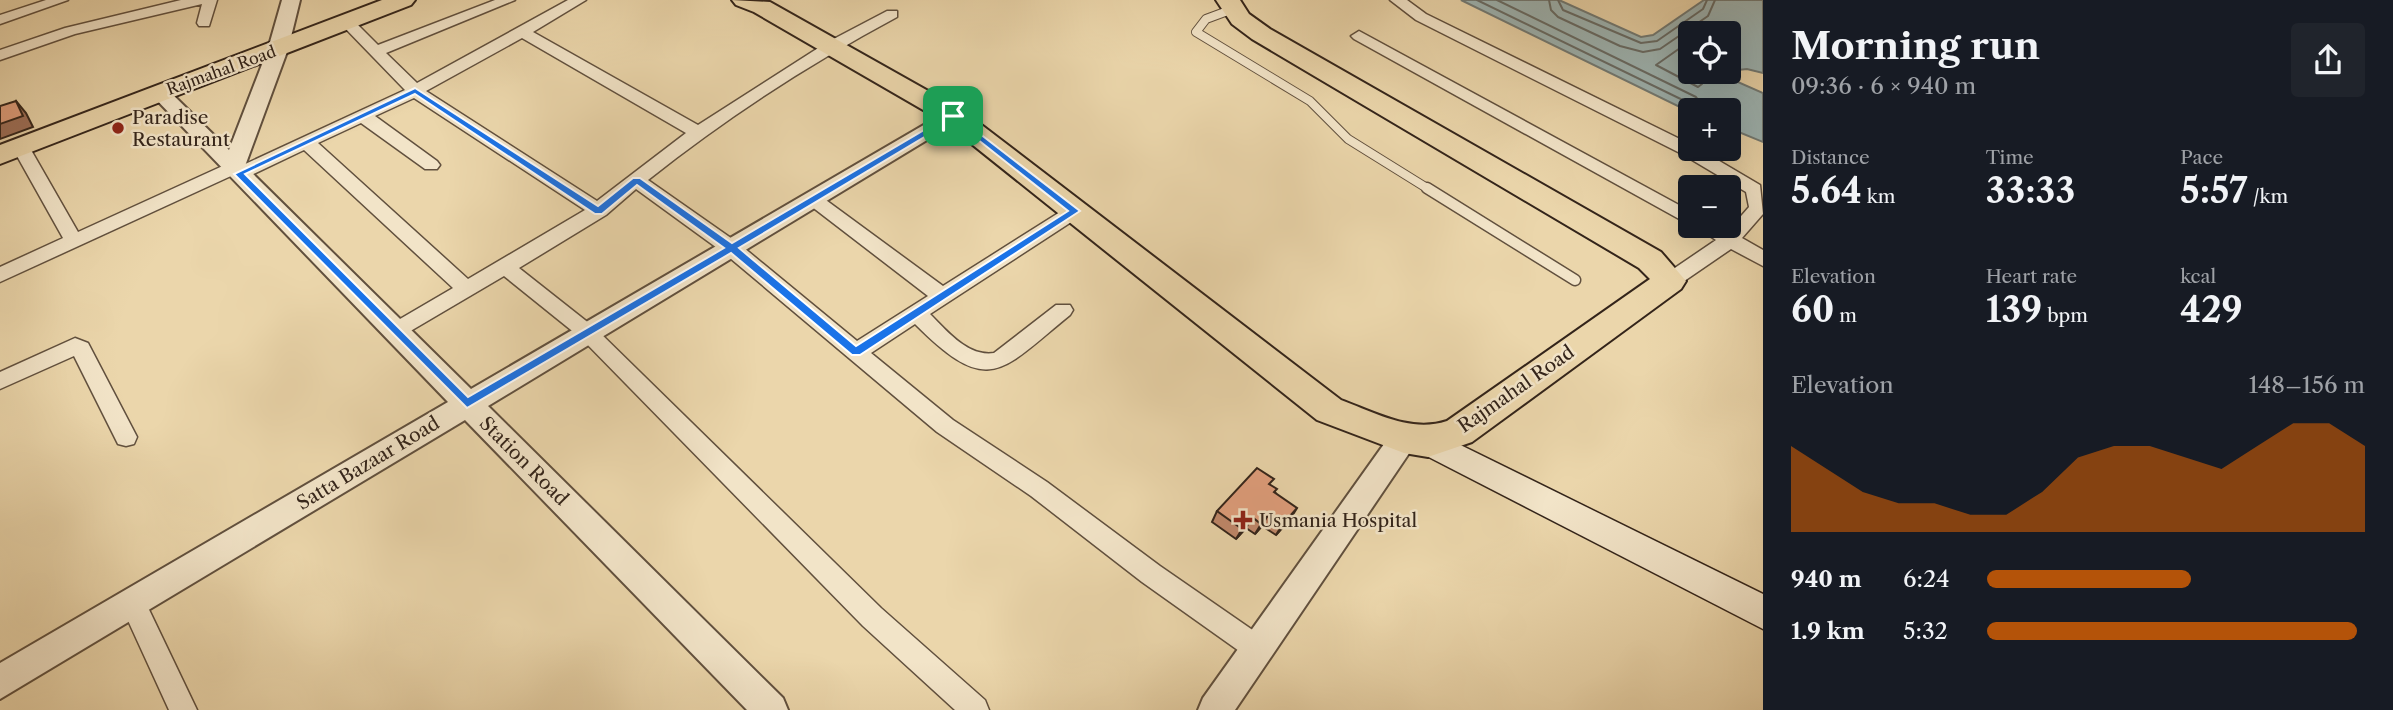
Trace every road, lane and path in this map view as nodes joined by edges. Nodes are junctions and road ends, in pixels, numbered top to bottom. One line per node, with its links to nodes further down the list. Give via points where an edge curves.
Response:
1 (61, 0): 14 (street)
2 (199, 0): 14 (street, via 70,31)
3 (210, 0): 13 (street)
4 (291, 0): 18 (street)
5 (403, 0): 12 (main road, Rajmahal Road)
6 (508, 0): 19 (street)
7 (579, 0): 15 (street)
8 (744, 0): 17 (main road)
9 (1397, 0): 32 (street, via 1420,16 1688,150 1754,189)
10 (1232, 3): 43 (lane, via 1200,23 1196,32 1310,101 1348,139); 44 (main road, via 1240,19 1291,53 1650,260)
11 (892, 14): 17 (street)
12 (348, 22): 18 (main road, Rajmahal Road); 19 (street)
13 (204, 23)
14 (6, 32): 20 (street)
15 (522, 32): 21 (street); 25 (street)
16 (1359, 36): 35 (street)
17 (831, 46): 24 (main road); 25 (street)
18 (278, 49): 22 (main road, Rajmahal Road); 29 (street)
19 (376, 51): 21 (street)
20 (0, 55)
21 (415, 91): 23 (street); 33 (street)
22 (159, 92): 27 (main road, Rajmahal Road); 29 (street, Station Road)
23 (363, 116): 26 (street); 28 (street)
24 (953, 116): 31 (street, Satta Bazaar Road); 34 (main road)
25 (698, 132): 30 (street)
26 (307, 143): 29 (street); 45 (street)
27 (10, 151): 38 (street)
28 (431, 165)
29 (236, 171): 38 (street); 49 (street, Station Road)
30 (636, 180): 33 (street); 39 (street)
31 (813, 199): 39 (street, Satta Bazaar Road); 46 (street)
32 (1760, 199): 37 (street, via 1758,208)
33 (599, 211): 41 (street)
34 (1075, 211): 46 (street); 55 (main road, via 1329,410)
35 (1678, 212)
36 (1726, 238): 37 (street)
37 (1730, 240): 40 (street); 44 (street)
38 (74, 241): 42 (street)
39 (731, 248): 50 (street, Satta Bazaar Road); 51 (street)
40 (1763, 259)
41 (505, 267): 45 (street); 50 (street)
42 (0, 275)
43 (1575, 280)
44 (1670, 281): 55 (main road, Rajmahal Road, via 1459,432)
45 (465, 289): 49 (street)
46 (942, 296): 48 (street)
47 (1063, 310): 48 (street, via 1000,360 987,363 970,360)
48 (916, 313): 51 (street)
49 (395, 331): 53 (street, Station Road)
50 (589, 333): 53 (street, Satta Bazaar Road); 62 (street, via 872,617)
51 (856, 352): 58 (street, via 945,426)
52 (0, 381): 54 (street, via 75,346 81,349)
53 (467, 404): 56 (street, Satta Bazaar Road); 61 (street, Station Road)
54 (125, 437)
55 (1416, 440): 57 (main road); 58 (street)
56 (133, 603): 59 (street, Satta Bazaar Road); 60 (street)
57 (1763, 612)
58 (1258, 649): 63 (street)
59 (0, 682)
60 (183, 710)
61 (771, 710)
62 (975, 710)
63 (1215, 710)

